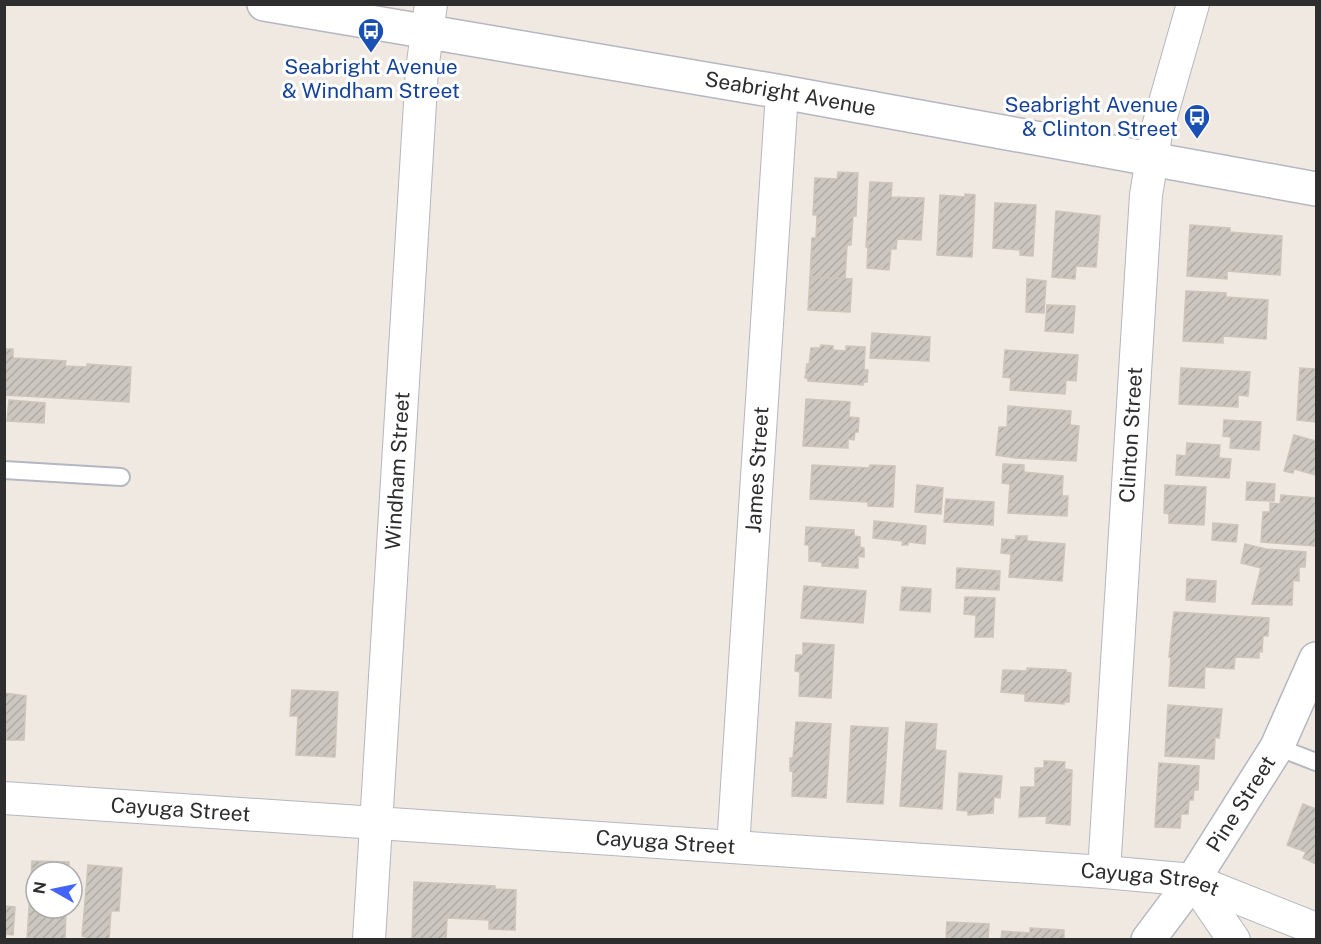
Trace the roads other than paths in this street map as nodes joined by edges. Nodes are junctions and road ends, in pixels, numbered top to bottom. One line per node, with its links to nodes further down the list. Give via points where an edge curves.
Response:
1 (264, 4): 3 (main road, Seabright Avenue)
2 (1192, 4): 5 (street, Clinton Street)
3 (428, 18): 4 (main road, Seabright Avenue); 13 (street, Windham Street)
4 (782, 92): 5 (main road, Seabright Avenue); 14 (street, James Street)
5 (1152, 160): 6 (main road, Seabright Avenue); 15 (street, Clinton Street, via 1146,195)
6 (1317, 189)
7 (4, 470): 8 (lane)
8 (121, 477)
9 (1317, 658): 10 (main road, Pine Street)
10 (1277, 747): 11 (lane); 16 (main road, Pine Street)
11 (1317, 762)
12 (4, 798): 13 (street, Cayuga Street)
13 (376, 823): 14 (street, Cayuga Street); 18 (street, Windham Street)
14 (733, 847): 15 (street, Cayuga Street)
15 (1104, 872): 16 (street, Cayuga Street)
16 (1193, 880): 17 (street, Cayuga Street); 19 (main road, Pine Street); 20 (street)
17 (1317, 929)
18 (369, 939)
19 (1148, 939)
20 (1234, 939)

